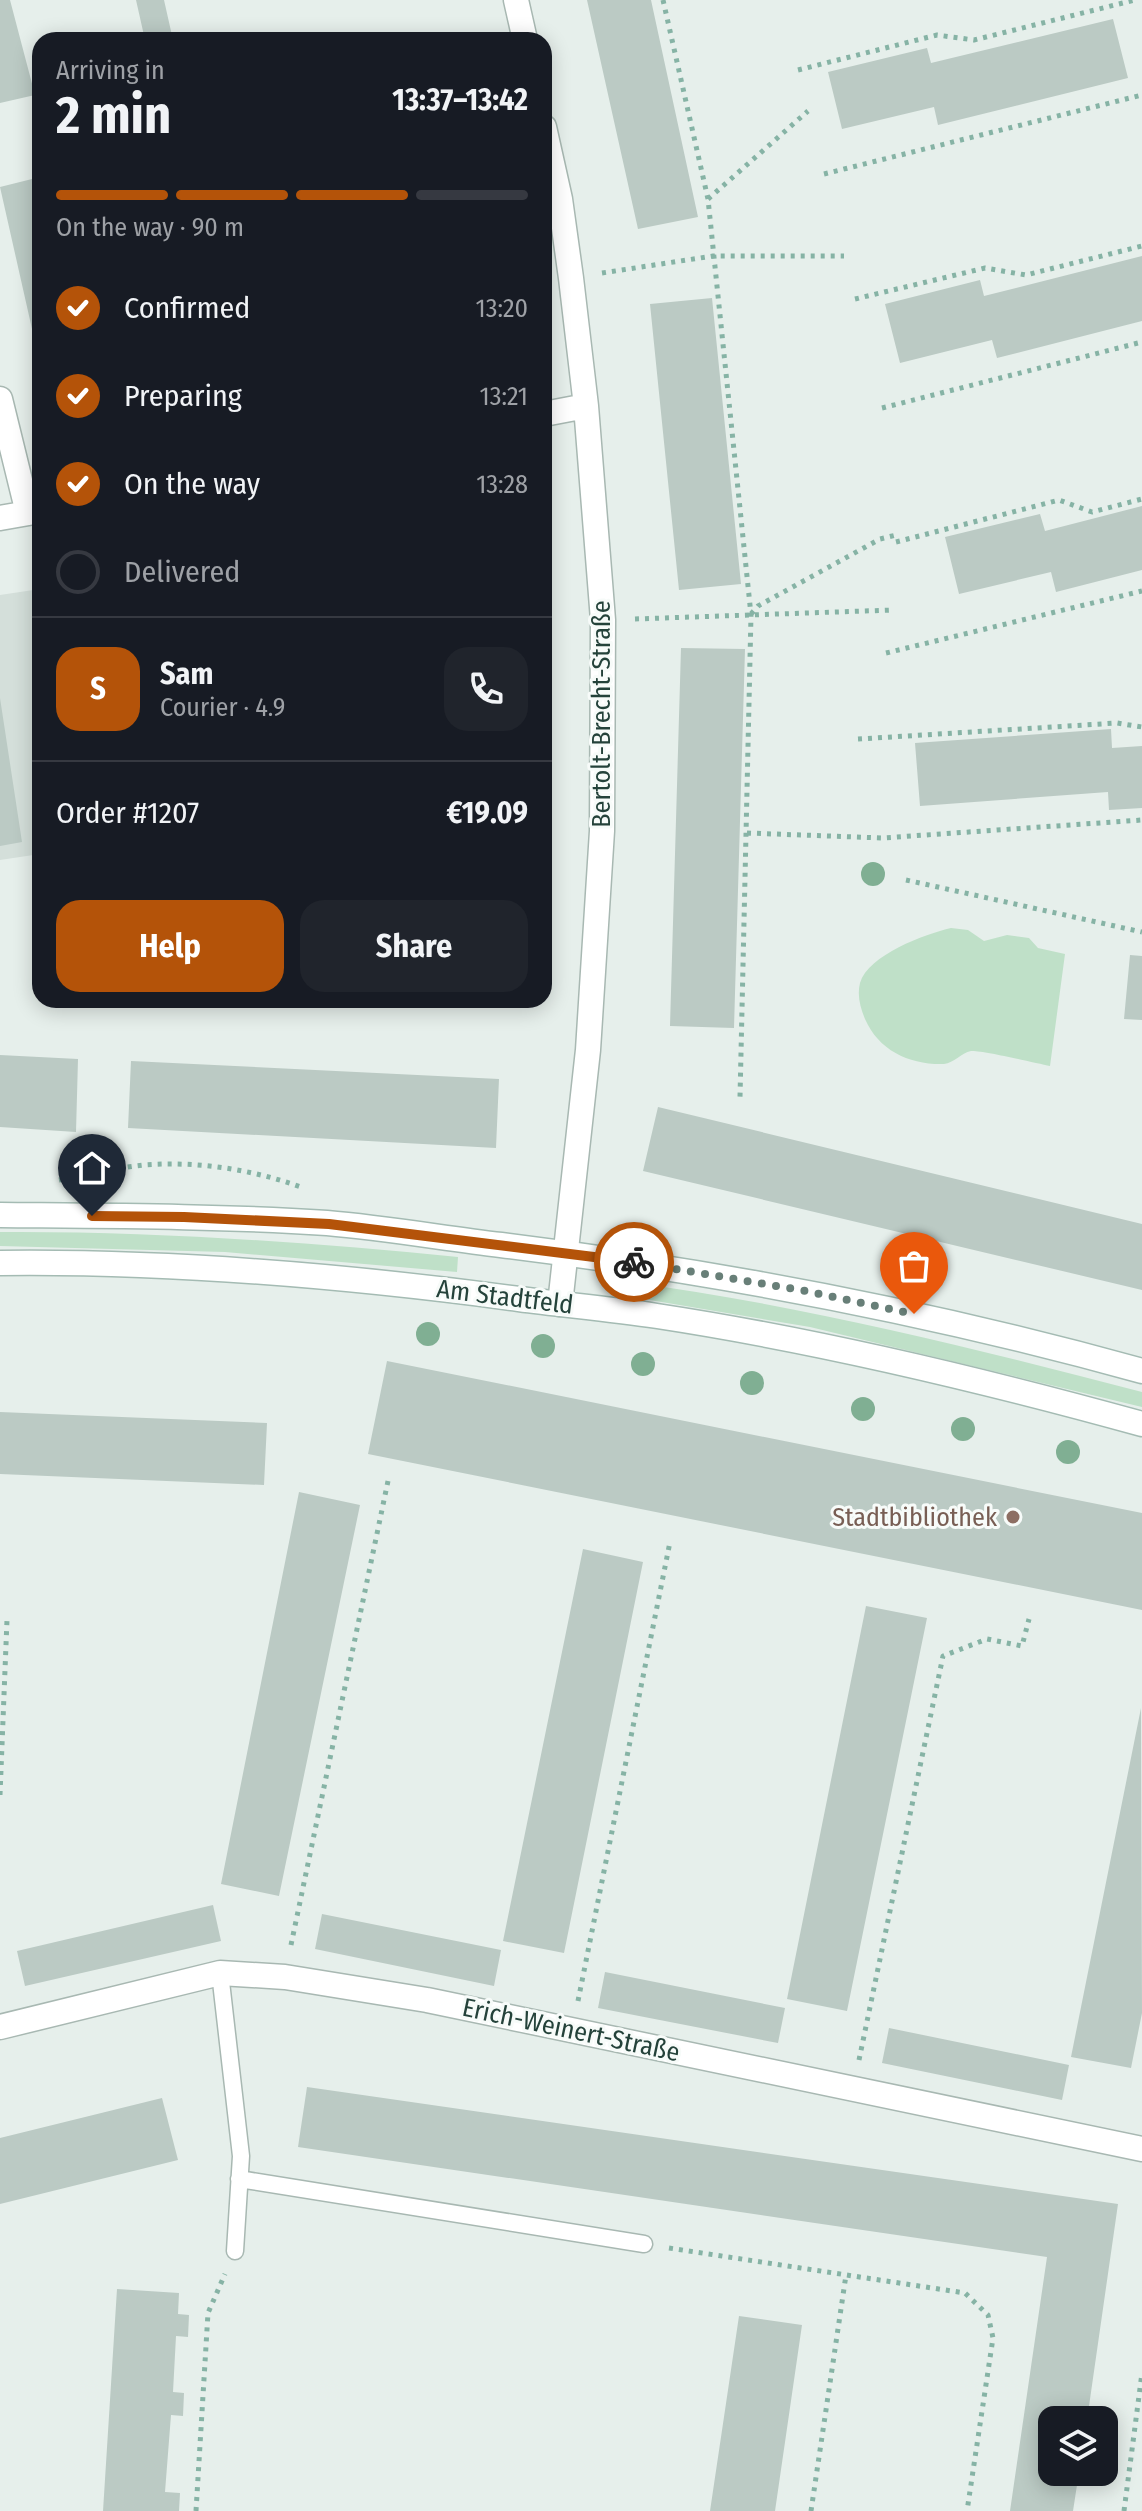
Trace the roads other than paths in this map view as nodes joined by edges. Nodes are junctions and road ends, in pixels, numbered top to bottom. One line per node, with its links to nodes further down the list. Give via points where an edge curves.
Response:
1 (516, 0): 2 (street)
2 (523, 32)
3 (552, 163): 5 (street, Bertolt-Brecht-Straße)
4 (0, 399): 7 (street)
5 (586, 406): 6 (street); 11 (street, Bertolt-Brecht-Straße, via 603,620 602,831 588,1050)
6 (552, 412)
7 (32, 505)
8 (32, 512): 9 (street)
9 (0, 518)
10 (0, 1215): 11 (street, Am Stadtfeld, via 329,1224)
11 (566, 1253): 13 (street, Bertolt-Brecht-Straße); 14 (street, Am Stadtfeld, via 806,1291)
12 (0, 1263): 13 (street, Am Stadtfeld, via 328,1276)
13 (560, 1304): 15 (street, Am Stadtfeld, via 795,1340)
14 (1142, 1371)
15 (1142, 1424)
16 (220, 1973): 17 (street, Erich-Weinert-Straße); 18 (street, Erich-Weinert-Straße, via 285,1977 427,2000); 19 (lane, via 241,2156)
17 (0, 2027)
18 (1142, 2149)
19 (239, 2179): 20 (lane); 21 (lane)
20 (644, 2244)
21 (235, 2251)

